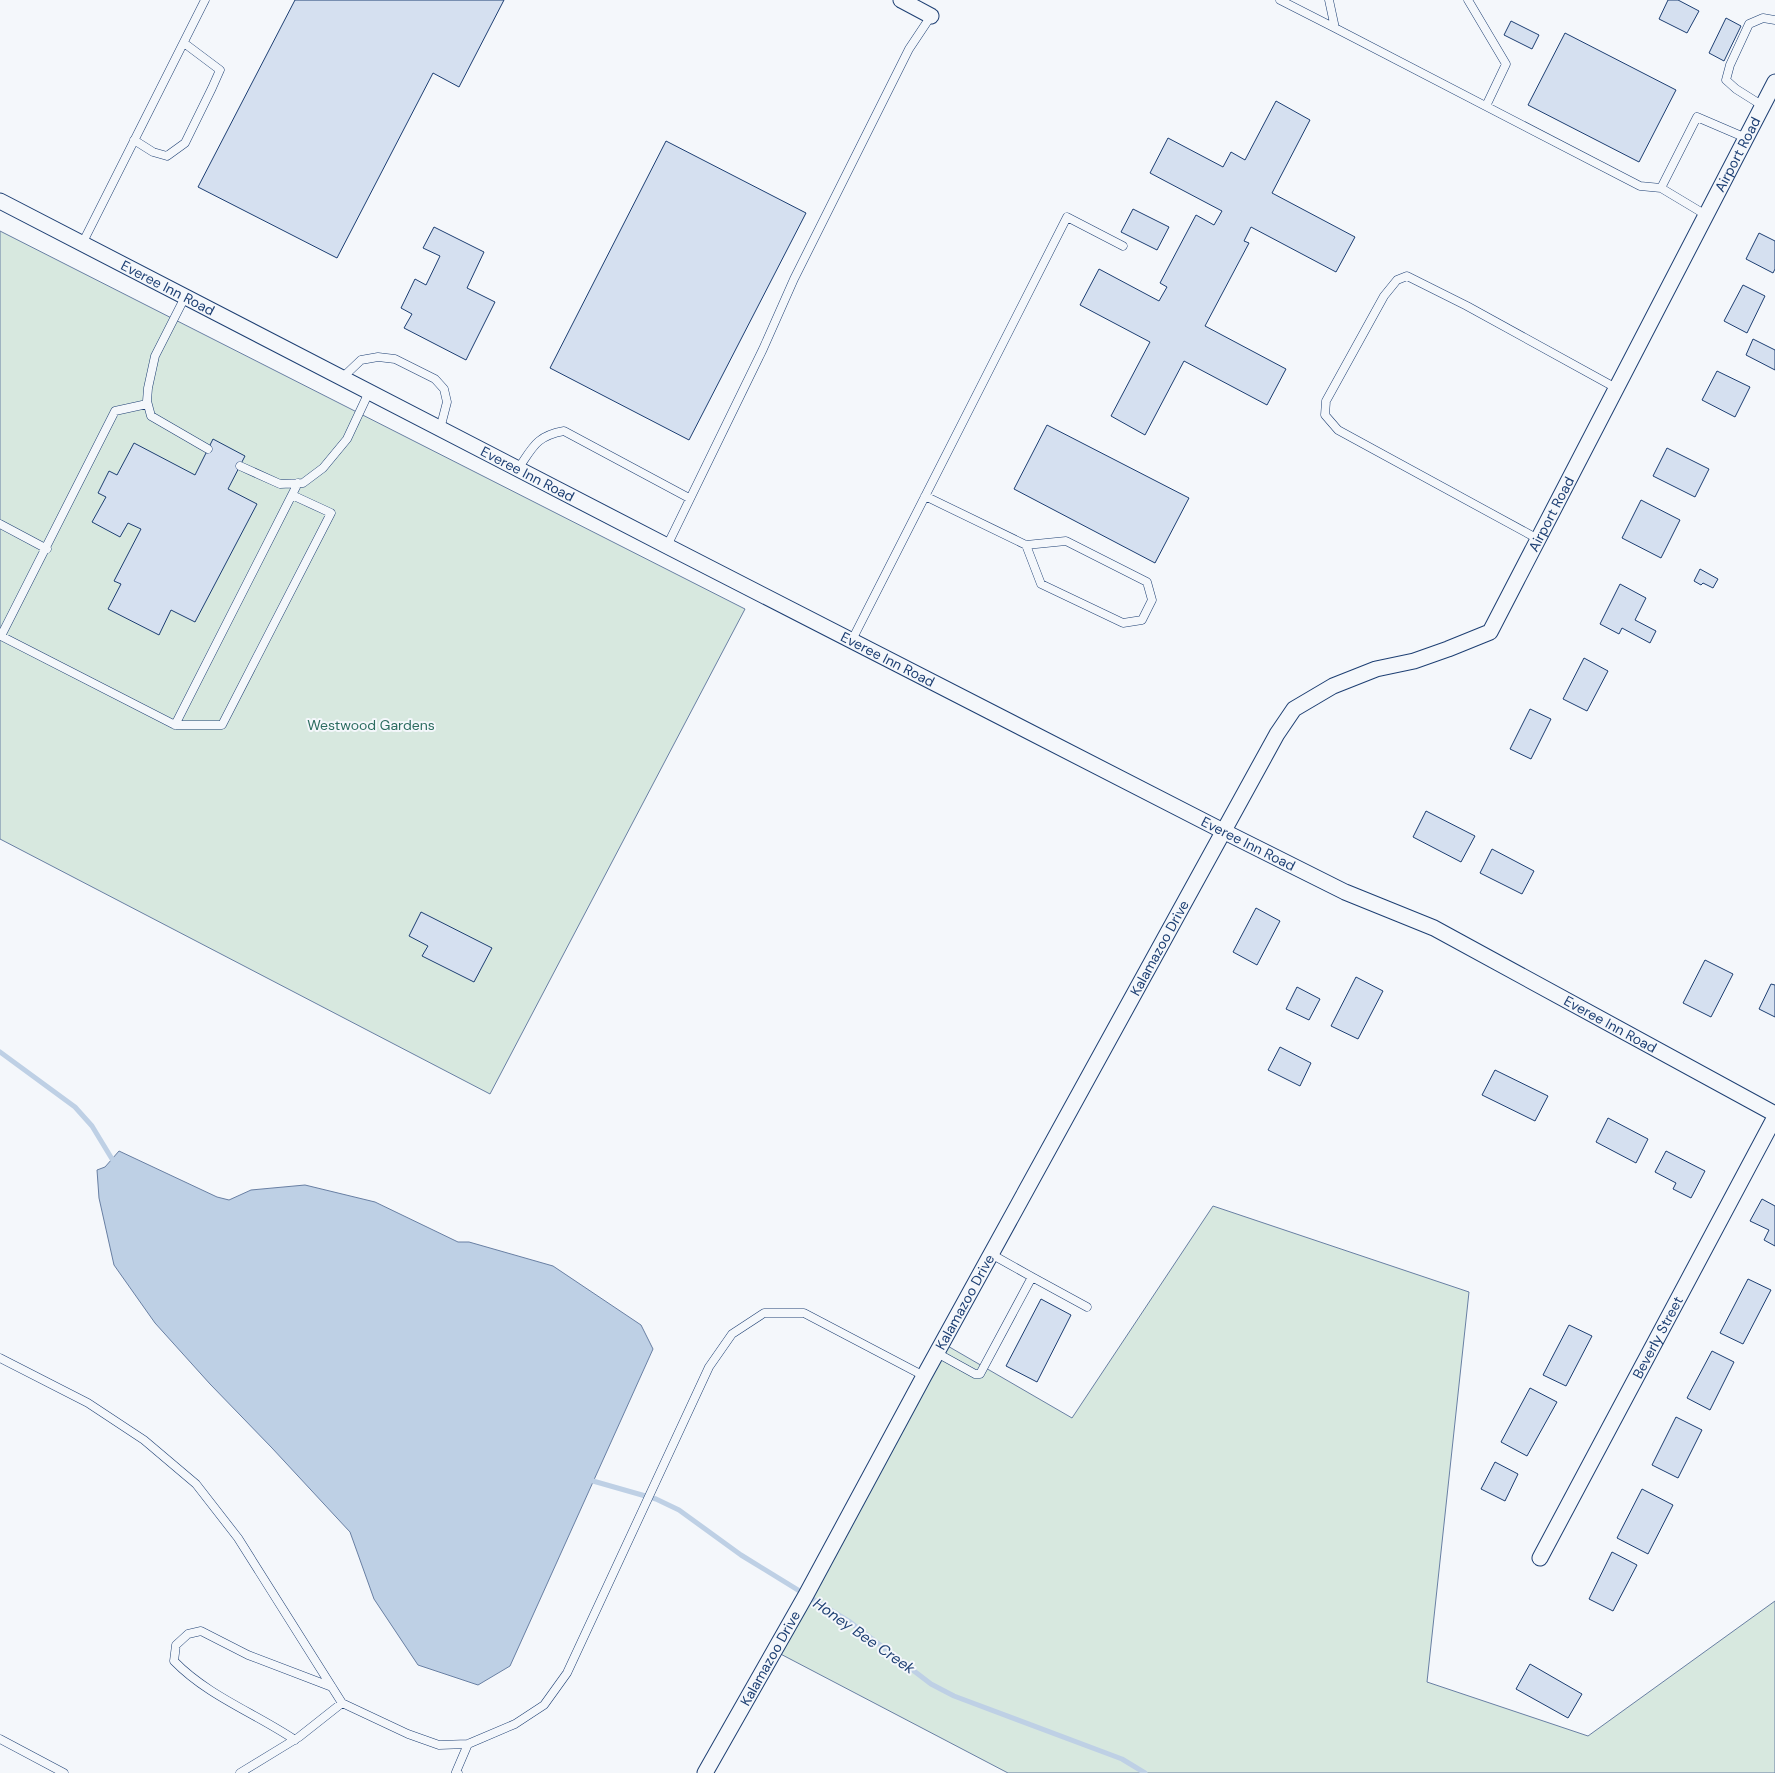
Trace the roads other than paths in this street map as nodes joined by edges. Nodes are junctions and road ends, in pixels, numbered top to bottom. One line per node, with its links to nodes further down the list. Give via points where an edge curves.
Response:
1 (205, 0): 9 (lane)
2 (901, 0): 6 (street)
3 (1280, 0): 8 (lane)
4 (1329, 0): 8 (lane)
5 (1468, 0): 11 (lane, via 1506,64)
6 (931, 16): 32 (lane, via 909,49)
7 (1775, 20): 12 (lane, via 1763,18 1749,24 1726,80)
8 (1335, 28): 11 (lane)
9 (184, 43): 14 (lane); 14 (lane, via 220,70 185,143 167,156 153,152)
10 (1775, 82): 12 (street, Airport Road)
11 (1486, 106): 15 (lane, via 1640,186)
12 (1763, 106): 13 (street, Airport Road)
13 (1746, 138): 15 (lane, via 1697,117); 17 (street, Airport Road)
14 (134, 140): 18 (lane)
15 (1661, 188): 17 (lane)
16 (0, 201): 18 (street, Everee Inn Road)
17 (1706, 215): 22 (street, Airport Road)
18 (82, 244): 20 (street, Everee Inn Road)
19 (1123, 246): 31 (lane, via 1067,217)
20 (185, 297): 21 (street, Everee Inn Road); 24 (lane, via 155,356)
21 (342, 378): 23 (street, Everee Inn Road); 25 (lane, via 361,360 378,357 395,359 435,379 444,389 447,402)
22 (1616, 388): 34 (street, Airport Road); 34 (lane, via 1408,276 1397,280 1384,296 1326,401 1325,415 1338,430)
23 (369, 392): 25 (street, Everee Inn Road); 29 (lane, via 347,439 323,468 303,483)
24 (147, 404): 26 (lane, via 151,416); 37 (lane, via 115,411)
25 (440, 429): 28 (street, Everee Inn Road)
26 (208, 449)
27 (240, 466): 29 (lane, via 280,484)
28 (518, 469): 32 (lane, via 535,444 549,434 564,431); 36 (street, Everee Inn Road)
29 (298, 483): 30 (lane)
30 (292, 495): 39 (lane); 39 (lane, via 331,513 222,725)
31 (925, 496): 35 (lane); 38 (lane)
32 (690, 498): 36 (lane)
33 (0, 524): 37 (lane)
34 (1538, 539): 40 (street, Airport Road, via 1490,632 1414,661 1376,669 1333,686 1294,709)
35 (1026, 545): 35 (lane, via 1066,541 1147,582 1152,600 1142,620 1123,623 1041,584)
36 (667, 546): 38 (street, Everee Inn Road)
37 (46, 549): 39 (lane, via 1,636)
38 (852, 640): 40 (street, Everee Inn Road)
39 (175, 725)
40 (1224, 831): 41 (street, Everee Inn Road, via 1345,892 1434,928); 42 (street, Kalamazoo Drive)
41 (1775, 1116): 48 (street, Beverly Street)
42 (991, 1254): 43 (lane); 45 (street, Kalamazoo Drive)
43 (1032, 1277): 44 (lane); 45 (lane, via 980,1374)
44 (1087, 1307)
45 (937, 1353): 47 (street, Kalamazoo Drive)
46 (0, 1358): 49 (lane, via 104,1413 144,1440 196,1484 238,1538)
47 (924, 1376): 53 (lane, via 804,1313 764,1314 732,1334 709,1367 567,1674 544,1705 515,1724); 57 (street, Kalamazoo Drive)
48 (1540, 1558)
49 (332, 1687): 50 (lane); 52 (lane, via 248,1655 201,1631 188,1634 176,1645 174,1661 186,1674)
50 (342, 1703): 52 (lane); 53 (lane, via 439,1745)
51 (0, 1739): 54 (lane)
52 (295, 1740): 55 (lane)
53 (468, 1744): 56 (lane)
54 (64, 1773)
55 (240, 1773)
56 (458, 1773)
57 (705, 1773)

